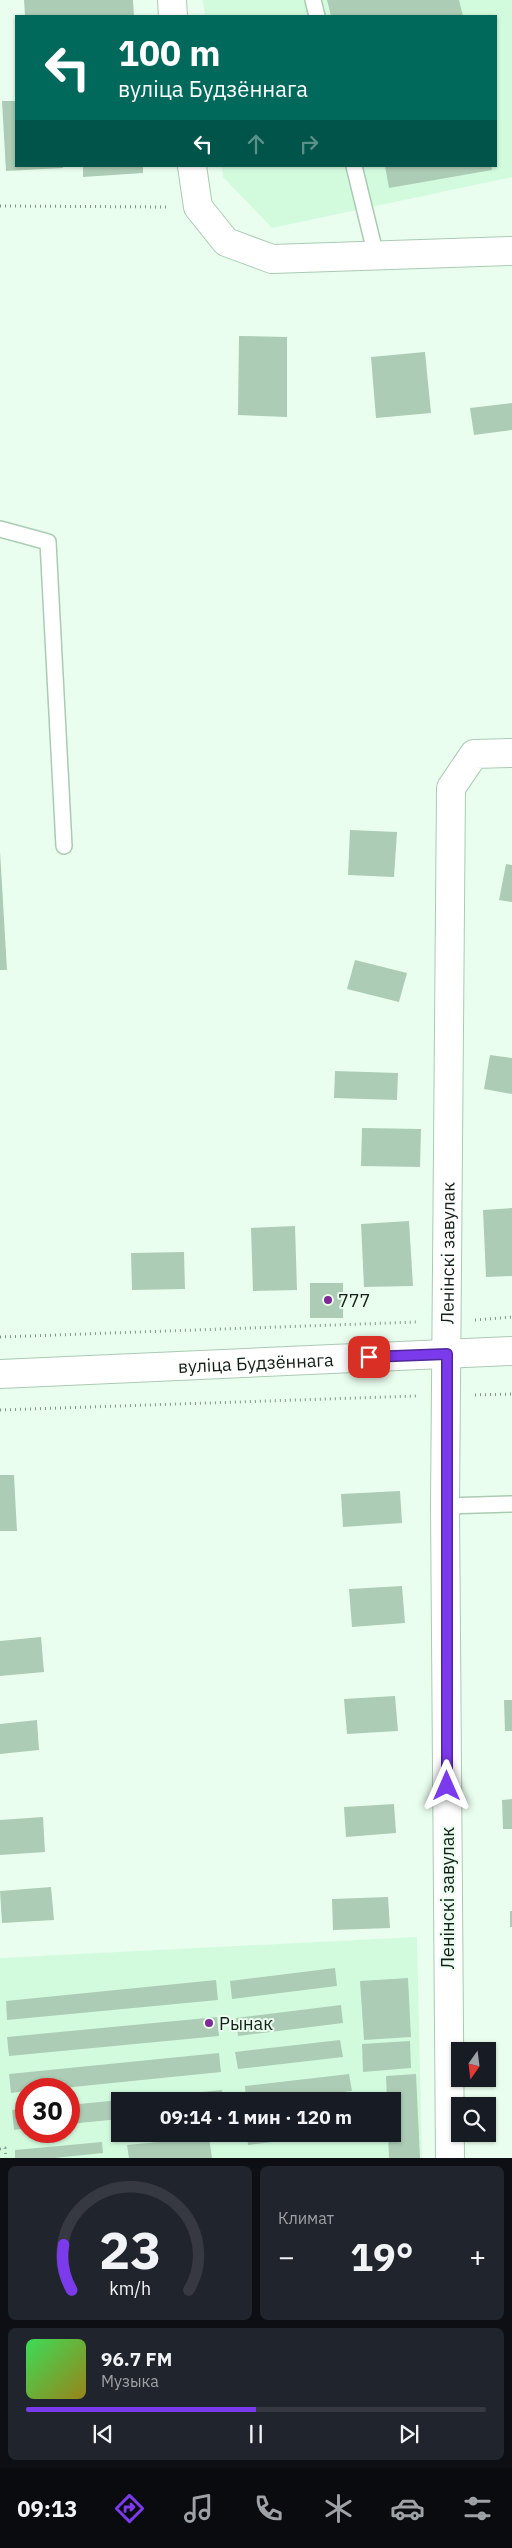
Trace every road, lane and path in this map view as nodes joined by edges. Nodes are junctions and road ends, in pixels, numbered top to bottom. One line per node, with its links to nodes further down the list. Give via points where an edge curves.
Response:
1 (172, 0): 3 (street)
2 (313, 0): 4 (lane)
3 (173, 15)
4 (317, 15)
5 (192, 167): 8 (street)
6 (354, 167): 10 (lane)
7 (0, 206): 8 (path)
8 (198, 207): 10 (street, via 226,242 272,259)
9 (512, 251): 10 (street)
10 (376, 256)
11 (0, 529): 13 (lane, via 48,542)
12 (512, 753): 15 (street, Ленінскі завулак, via 474,754 451,788)
13 (64, 846)
14 (512, 1317): 15 (path)
15 (448, 1321): 16 (path); 18 (street, Ленінскі завулак)
16 (0, 1337)
17 (512, 1351): 18 (street, вуліца Будзённага)
18 (447, 1354): 19 (street, вуліца Будзённага); 21 (street, Ленінскі завулак)
19 (0, 1374)
20 (512, 1394): 21 (path)
21 (446, 1395): 22 (path); 24 (street, Ленінскі завулак)
22 (0, 1410)
23 (512, 1504): 24 (lane)
24 (445, 1506): 27 (street, Ленінскі завулак)
25 (0, 2149): 26 (path, via 4,2148)
26 (6, 2158)
27 (450, 2158)

